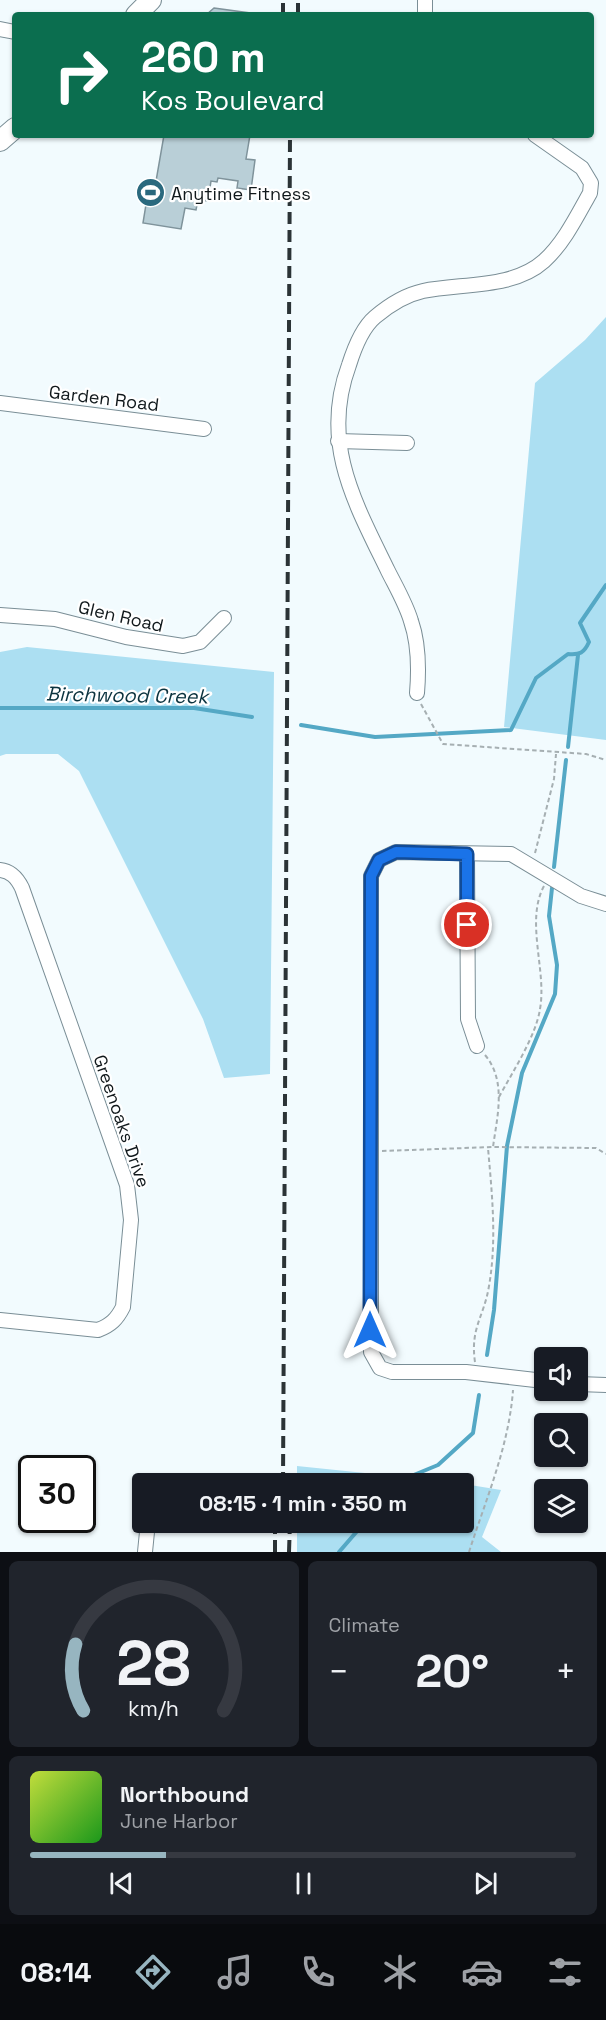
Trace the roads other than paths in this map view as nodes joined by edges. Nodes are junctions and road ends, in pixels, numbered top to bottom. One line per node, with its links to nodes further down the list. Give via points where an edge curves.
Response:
1 (151, 0): 2 (street)
2 (139, 12)
3 (12, 131): 5 (street)
4 (539, 138): 8 (street, via 582,168 591,183 590,193 557,247 532,270 493,282 420,292 372,320 343,379)
5 (0, 141)
6 (0, 403): 7 (street, Garden Road)
7 (204, 429)
8 (338, 441): 9 (street); 12 (street, via 348,486 411,621 419,669)
9 (407, 443)
10 (0, 615): 11 (street, Glen Road, via 55,619 183,646 200,642)
11 (224, 618)
12 (417, 693)
13 (467, 854): 15 (street, via 512,854 581,896); 16 (street, via 468,1019); 18 (street, via 396,852 379,860 371,876 371,1353 380,1368 387,1371)
14 (0, 870): 17 (street, Greenoaks Drive, via 17,878 22,888 127,1185 131,1220 123,1306 109,1326 98,1330)
15 (606, 904)
16 (477, 1046)
17 (0, 1320)
18 (534, 1380)
19 (588, 1384): 20 (street)
20 (606, 1385)
21 (147, 1533): 22 (street)
22 (145, 1552)

